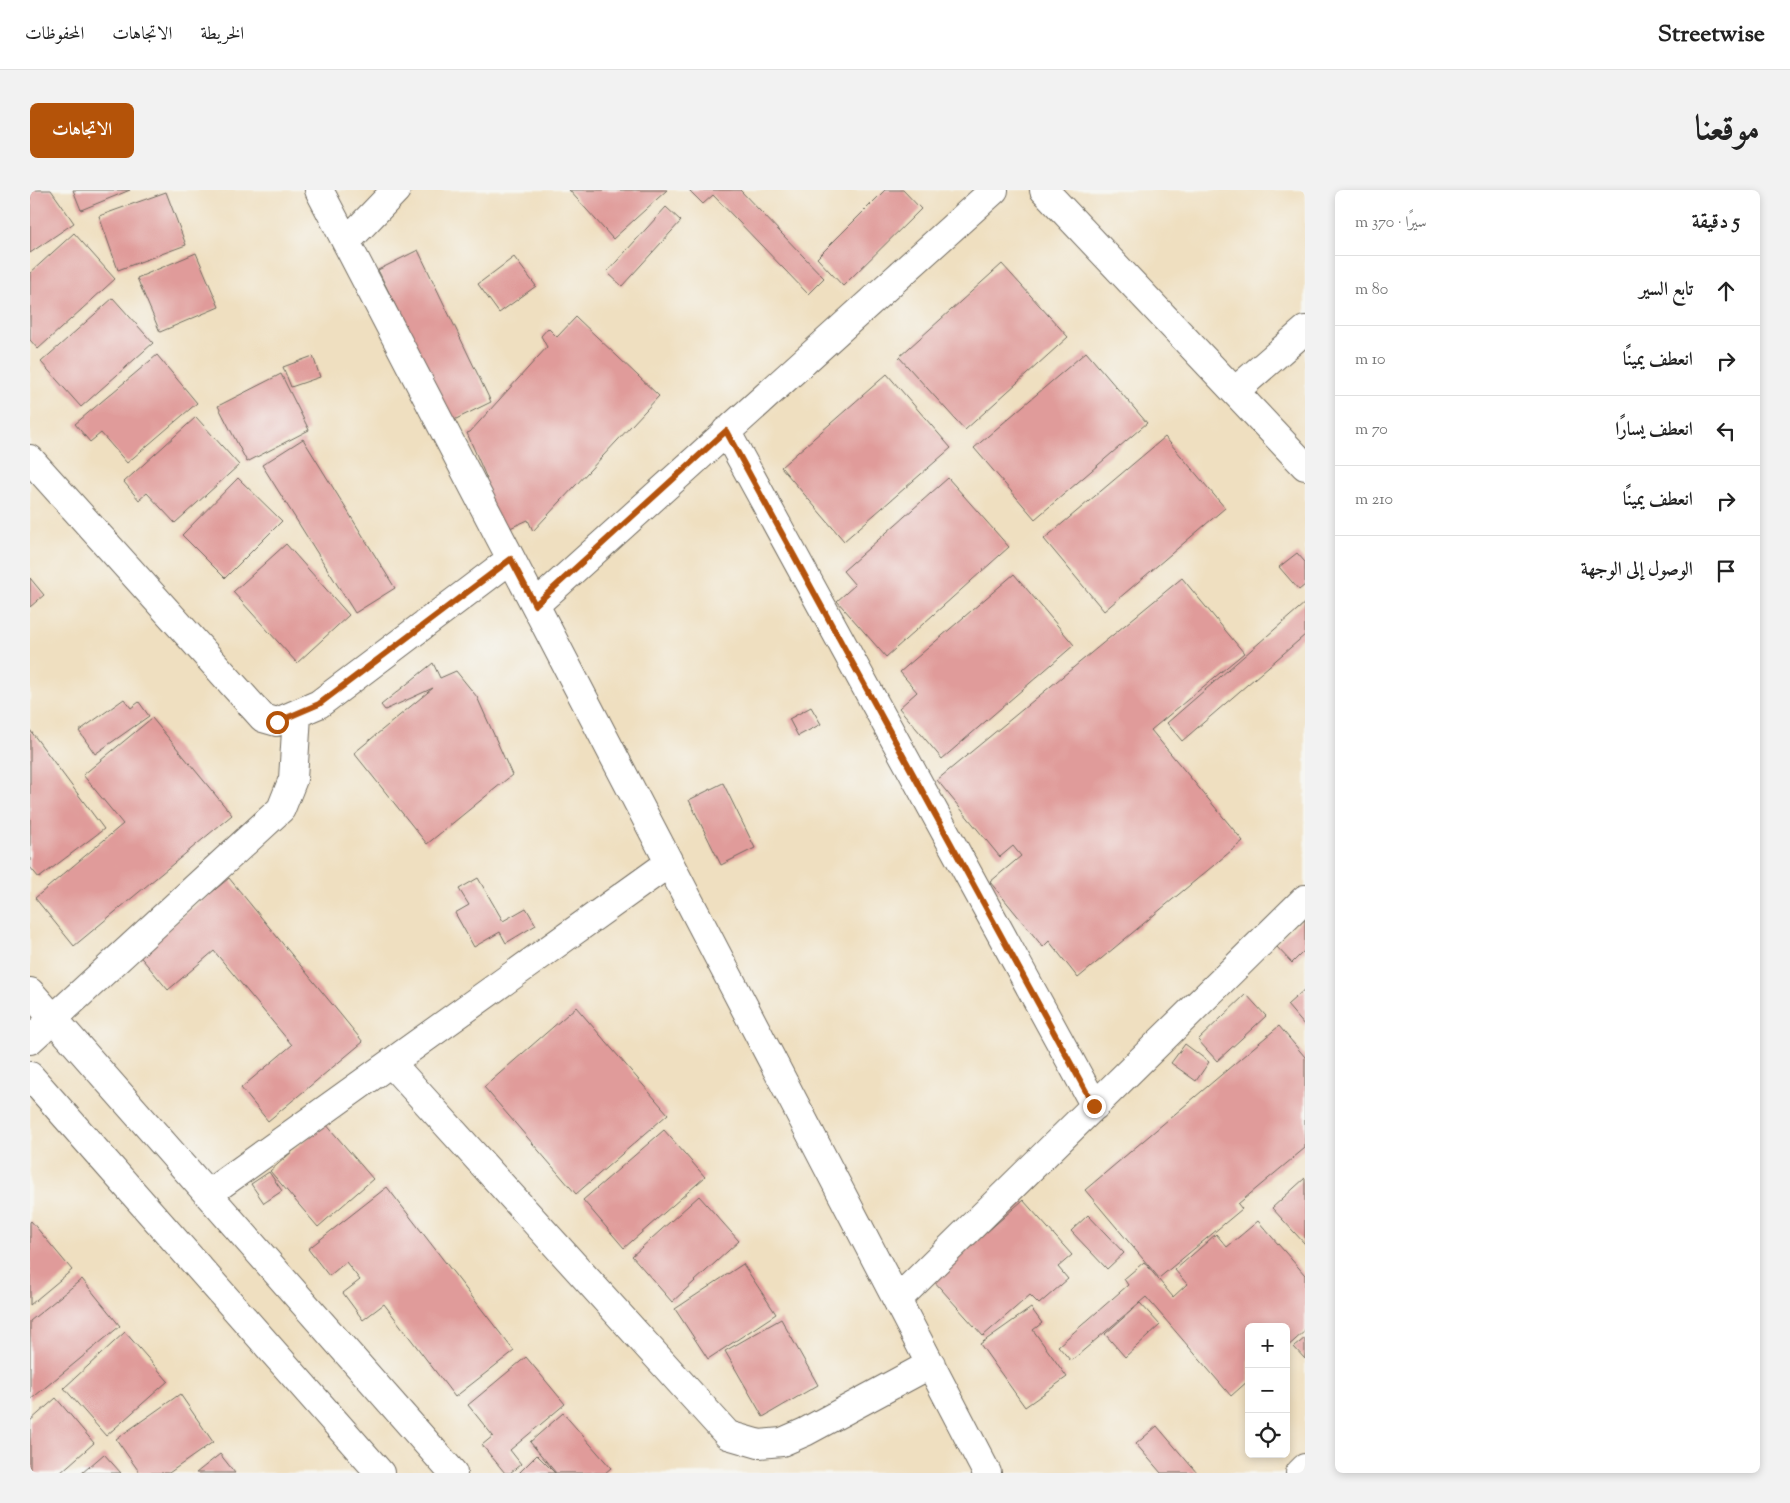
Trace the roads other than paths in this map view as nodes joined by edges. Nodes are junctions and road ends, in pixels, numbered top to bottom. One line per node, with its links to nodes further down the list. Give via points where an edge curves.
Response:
1 (319, 190): 5 (street)
2 (396, 190): 5 (street)
3 (994, 190): 8 (street)
4 (1044, 190): 7 (street)
5 (346, 242): 11 (street)
6 (1305, 330): 7 (street)
7 (1235, 391): 10 (street)
8 (726, 431): 12 (street); 21 (street)
9 (30, 459): 13 (street, via 263,718 277,722)
10 (1305, 466)
11 (511, 559): 12 (street); 13 (street, via 319,704)
12 (535, 605): 14 (street)
13 (297, 715): 17 (street, via 293,779 281,809)
14 (669, 863): 19 (street); 23 (street)
15 (1305, 899): 21 (street)
16 (30, 992): 17 (street)
17 (54, 1019): 18 (street); 22 (street)
18 (30, 1040)
19 (391, 1063): 22 (street); 24 (street, via 728,1435 759,1444 782,1442)
20 (30, 1076): 26 (street)
21 (1094, 1106): 23 (street)
22 (208, 1194): 27 (street)
23 (897, 1300): 24 (street)
24 (931, 1364): 28 (street)
25 (1305, 1468): 29 (street)
26 (380, 1473)
27 (453, 1473)
28 (987, 1473)
29 (1300, 1473)

